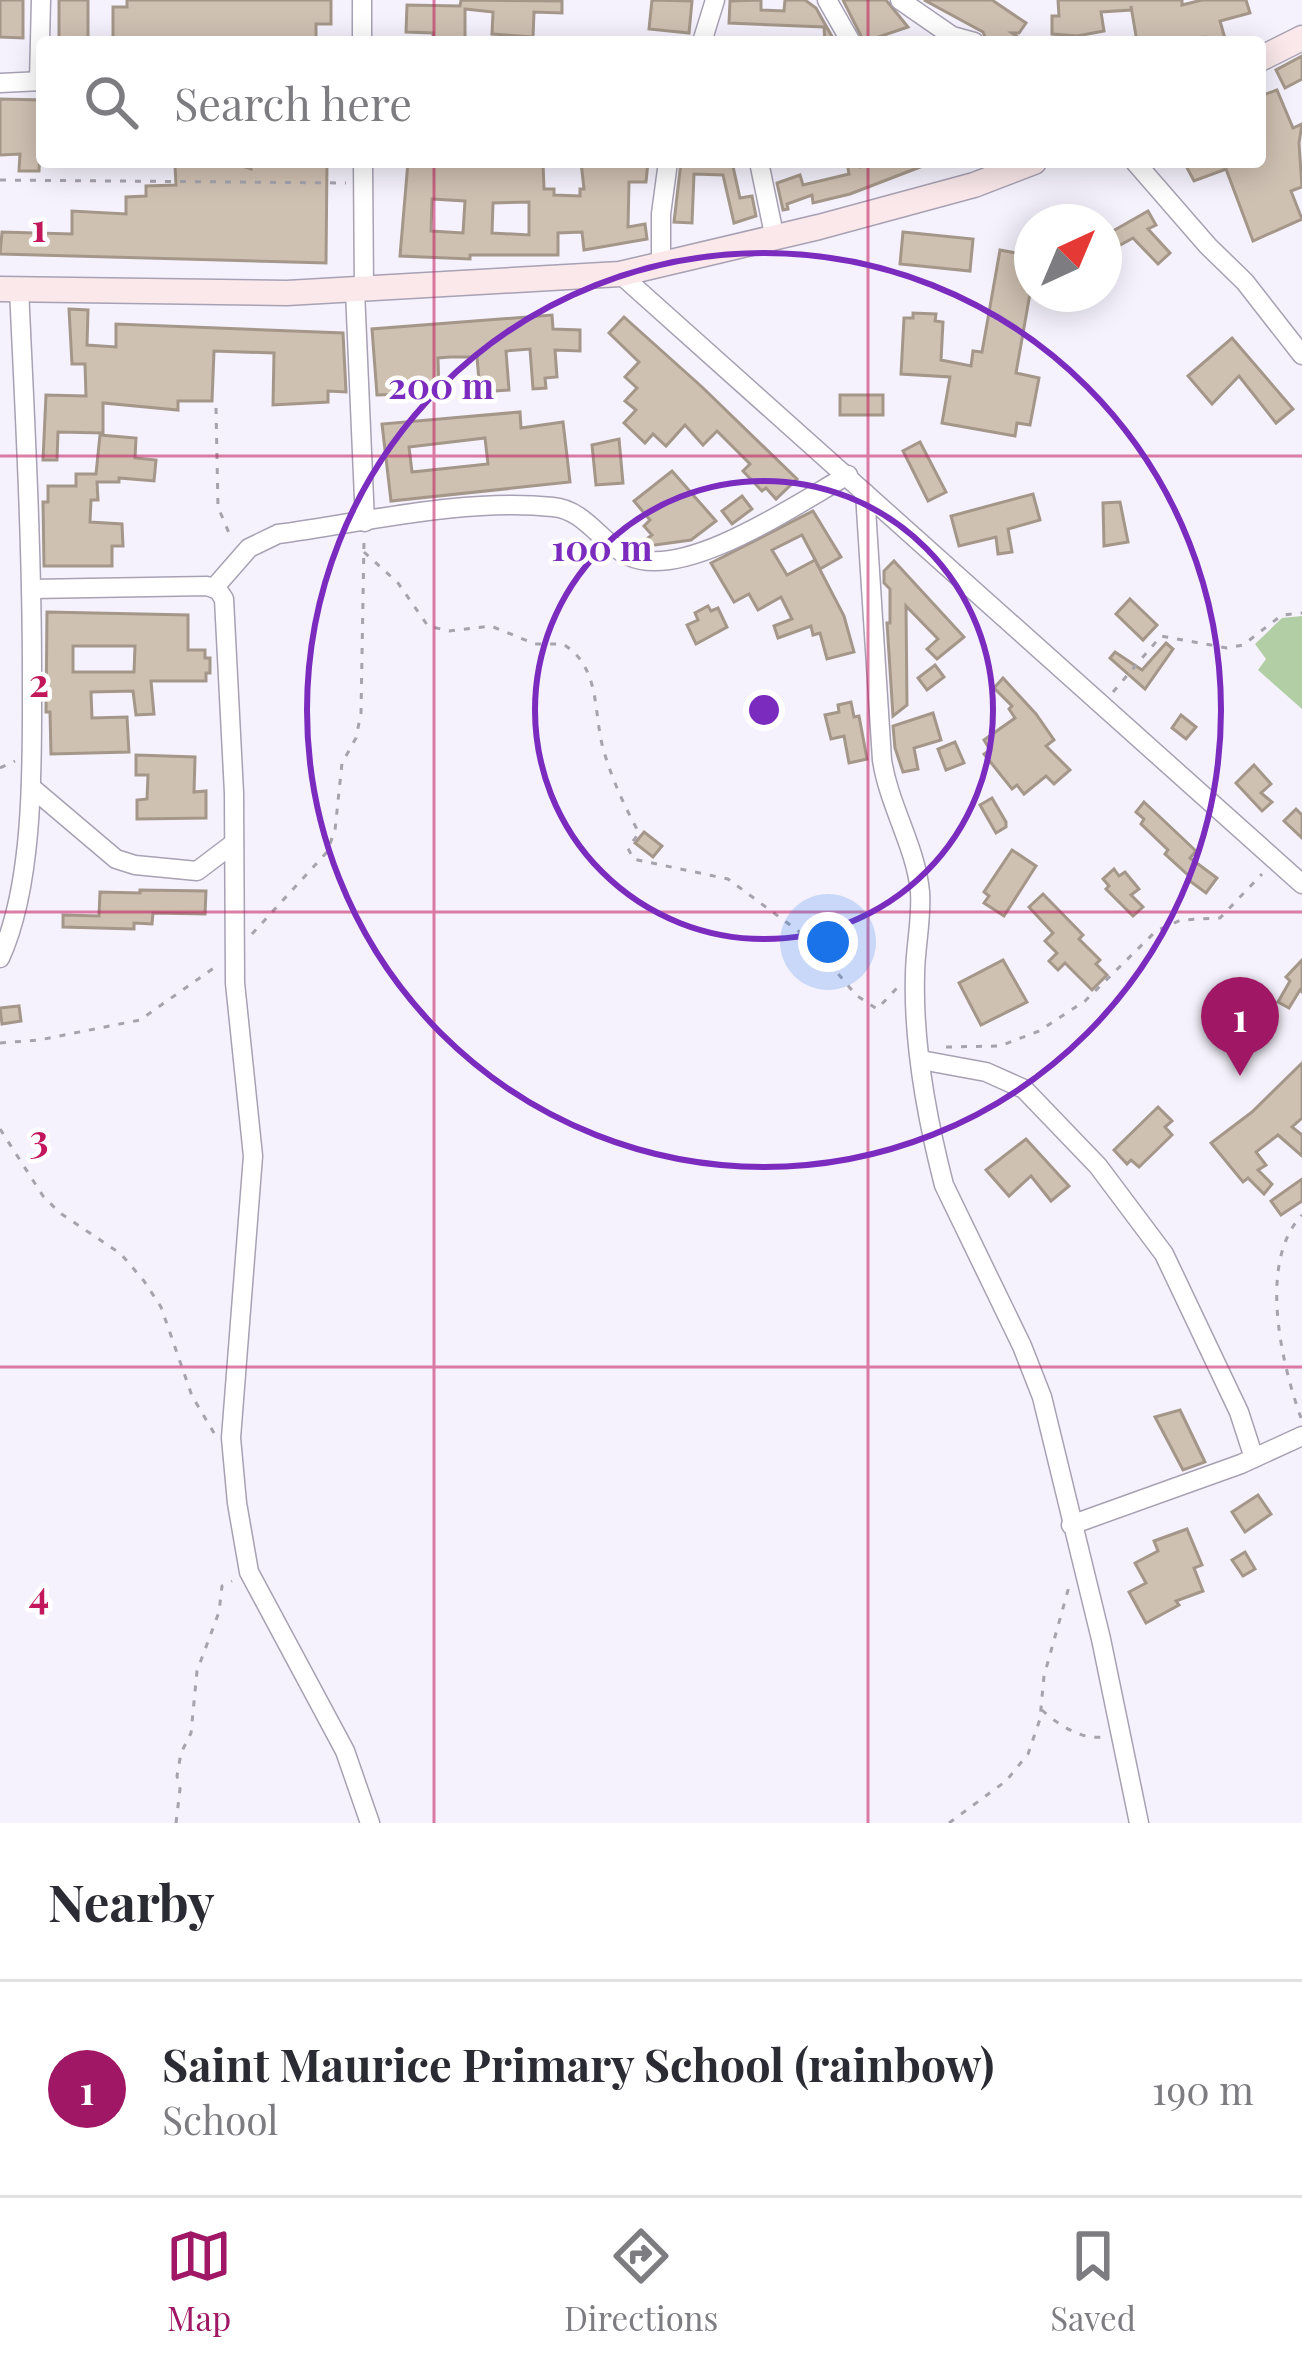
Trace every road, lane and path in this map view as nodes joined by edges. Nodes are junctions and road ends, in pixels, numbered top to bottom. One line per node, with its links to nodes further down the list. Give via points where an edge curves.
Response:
1 (41, 0): 6 (street)
2 (362, 0): 7 (street)
3 (715, 0): 8 (street)
4 (827, 0): 9 (street)
5 (900, 0): 10 (street)
6 (41, 36)
7 (362, 36)
8 (704, 36)
9 (848, 36)
10 (952, 36)
11 (1302, 38): 12 (street)
12 (1266, 56)
13 (36, 81): 14 (street)
14 (0, 83)
15 (363, 168): 21 (street)
16 (667, 168): 23 (street)
17 (760, 168): 22 (street)
18 (1018, 168): 22 (street)
19 (1140, 168): 27 (street)
20 (0, 180): 21 (path)
21 (363, 183): 26 (street)
22 (775, 239): 23 (street)
23 (661, 266): 24 (street)
24 (620, 274): 26 (street); 29 (street)
25 (9, 289): 26 (street); 34 (street)
26 (359, 291): 31 (street)
27 (1302, 355)
28 (216, 408): 33 (path, via 218,507 232,535)
29 (848, 475): 30 (street); 31 (street, via 670,562 618,551 557,507)
30 (865, 493): 37 (street); 44 (street, via 881,760 920,898)
31 (364, 522): 32 (path); 33 (street, via 278,534)
32 (364, 552): 42 (path, via 362,713 342,763 332,842); 44 (path, via 428,626 491,626 535,644 562,644 582,662 597,699 603,750 639,833 628,848 633,859 728,879 809,939 877,1009 900,981)
33 (232, 567): 35 (street)
34 (32, 589): 35 (street); 38 (street)
35 (214, 589): 39 (street, via 224,599)
36 (1302, 613): 37 (path, via 1282,615 1227,648 1161,637)
37 (1100, 707): 40 (street)
38 (31, 787): 39 (street, via 126,863 197,871); 43 (street, via 16,906)
39 (234, 843): 42 (street)
40 (1275, 860): 41 (street); 46 (path, via 1220,918 1181,920 1156,932 1085,1001 1039,1031 1000,1046)
41 (1302, 884)
42 (234, 952): 45 (path, via 140,1020); 55 (street, via 254,1156 231,1438)
43 (0, 958)
44 (914, 978): 46 (street)
45 (0, 1043)
46 (920, 1053): 52 (street, via 1024,1089 1097,1166 1165,1254); 53 (street, via 944,1185 1035,1375)
47 (0, 1130): 50 (path, via 43,1196 121,1254 143,1281)
48 (1302, 1215): 49 (path, via 1281,1266 1278,1312 1285,1374)
49 (1302, 1420)
50 (215, 1436)
51 (1302, 1436): 52 (street)
52 (1254, 1458): 53 (street)
53 (1071, 1525): 54 (street)
54 (1078, 1552): 56 (path); 57 (street)
55 (249, 1571): 58 (path, via 222,1586 197,1670); 59 (street, via 345,1750)
56 (1041, 1708): 57 (path, via 1090,1738); 60 (path, via 1020,1768)
57 (1120, 1735): 61 (street)
58 (176, 1823)
59 (370, 1823)
60 (950, 1823)
61 (1139, 1823)

